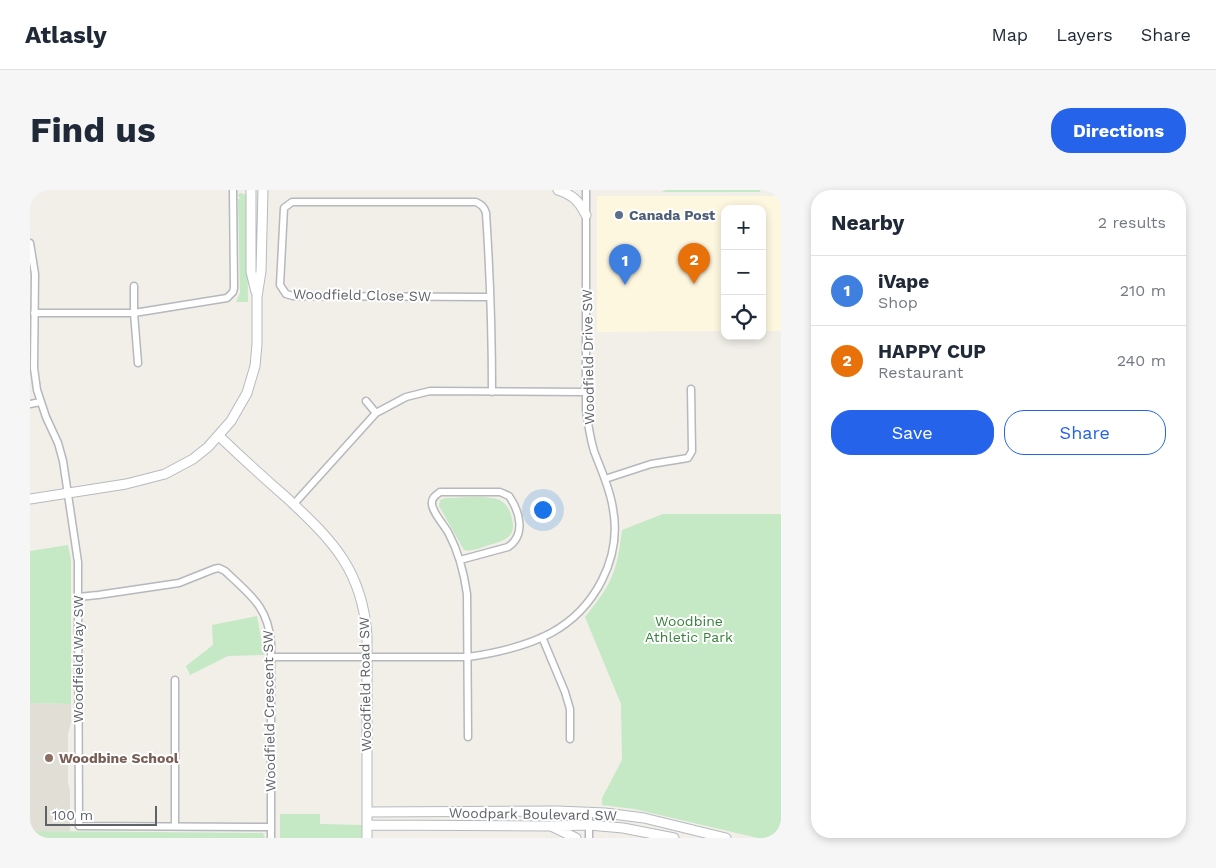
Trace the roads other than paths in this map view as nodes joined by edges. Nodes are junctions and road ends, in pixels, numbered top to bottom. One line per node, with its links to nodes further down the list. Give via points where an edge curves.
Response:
1 (232, 190): 12 (street, via 234,288 231,296)
2 (251, 190): 9 (street, via 251,272)
3 (263, 190): 9 (street, via 261,271)
4 (558, 190): 6 (street, via 577,199)
5 (586, 190): 6 (street, Woodfield Drive SW)
6 (586, 215): 16 (street, Woodfield Drive SW)
7 (30, 243): 11 (street, Woodfield Way SW, via 35,274)
8 (134, 286): 12 (street)
9 (257, 297): 21 (street, via 255,366 239,407)
10 (490, 297): 10 (street, Woodfield Close SW, via 486,213 481,204 292,202 284,208 280,285 286,294); 15 (street, Woodfield Close SW)
11 (34, 313): 12 (street); 18 (street, Woodfield Way SW, via 34,368)
12 (134, 313): 13 (street)
13 (138, 363)
14 (691, 389): 22 (street, via 692,451 688,458 651,464)
15 (492, 392): 16 (street); 20 (street, via 430,391 406,397)
16 (586, 392): 22 (street, Woodfield Drive SW, via 589,434)
17 (366, 400): 20 (street)
18 (40, 402): 19 (street); 23 (street, Woodfield Way SW, via 58,443)
19 (30, 404)
20 (376, 414): 25 (street)
21 (219, 436): 23 (street, via 192,459 165,474); 25 (street, Woodfield Road SW)
22 (605, 479): 28 (street, Woodfield Drive SW, via 615,523 605,574 582,609)
23 (67, 493): 24 (street); 27 (street, Woodfield Way SW, via 78,562)
24 (30, 499)
25 (293, 505): 30 (street, Woodfield Road SW, via 329,539 354,577 364,608)
26 (460, 560): 26 (street, via 514,543 520,523 509,496 500,492 440,492 434,497 432,506); 31 (street, via 468,594)
27 (78, 597): 29 (street, Woodfield Crescent SW, via 179,583 222,569 263,610 270,631); 39 (street, Woodfield Way SW, via 79,826)
28 (542, 637): 31 (street, Woodfield Drive SW); 34 (street, via 570,709)
29 (271, 657): 30 (street, Woodfield Drive SW); 40 (street, Woodfield Crescent SW)
30 (367, 657): 31 (street, Woodfield Drive SW); 35 (street, Woodfield Road SW)
31 (468, 657): 33 (street)
32 (175, 680): 39 (street)
33 (468, 737)
34 (570, 739)
35 (366, 812): 36 (street, Woodpark Boulevard SW); 37 (street, Woodfield Road SW)
36 (589, 812): 38 (street); 47 (street, Woodpark Boulevard SW, via 644,818)
37 (366, 825): 41 (street, Woodpark Boulevard SW); 43 (street, Woodfield Road SW)
38 (589, 825): 41 (street, Woodpark Boulevard SW); 45 (street); 46 (street, Woodpark Boulevard SW)
39 (175, 826): 40 (street)
40 (271, 826): 42 (street, Woodfield Crescent SW)
41 (551, 826): 44 (street)
42 (271, 838)
43 (367, 838)
44 (576, 838)
45 (589, 838)
46 (674, 838)
47 (726, 838)

